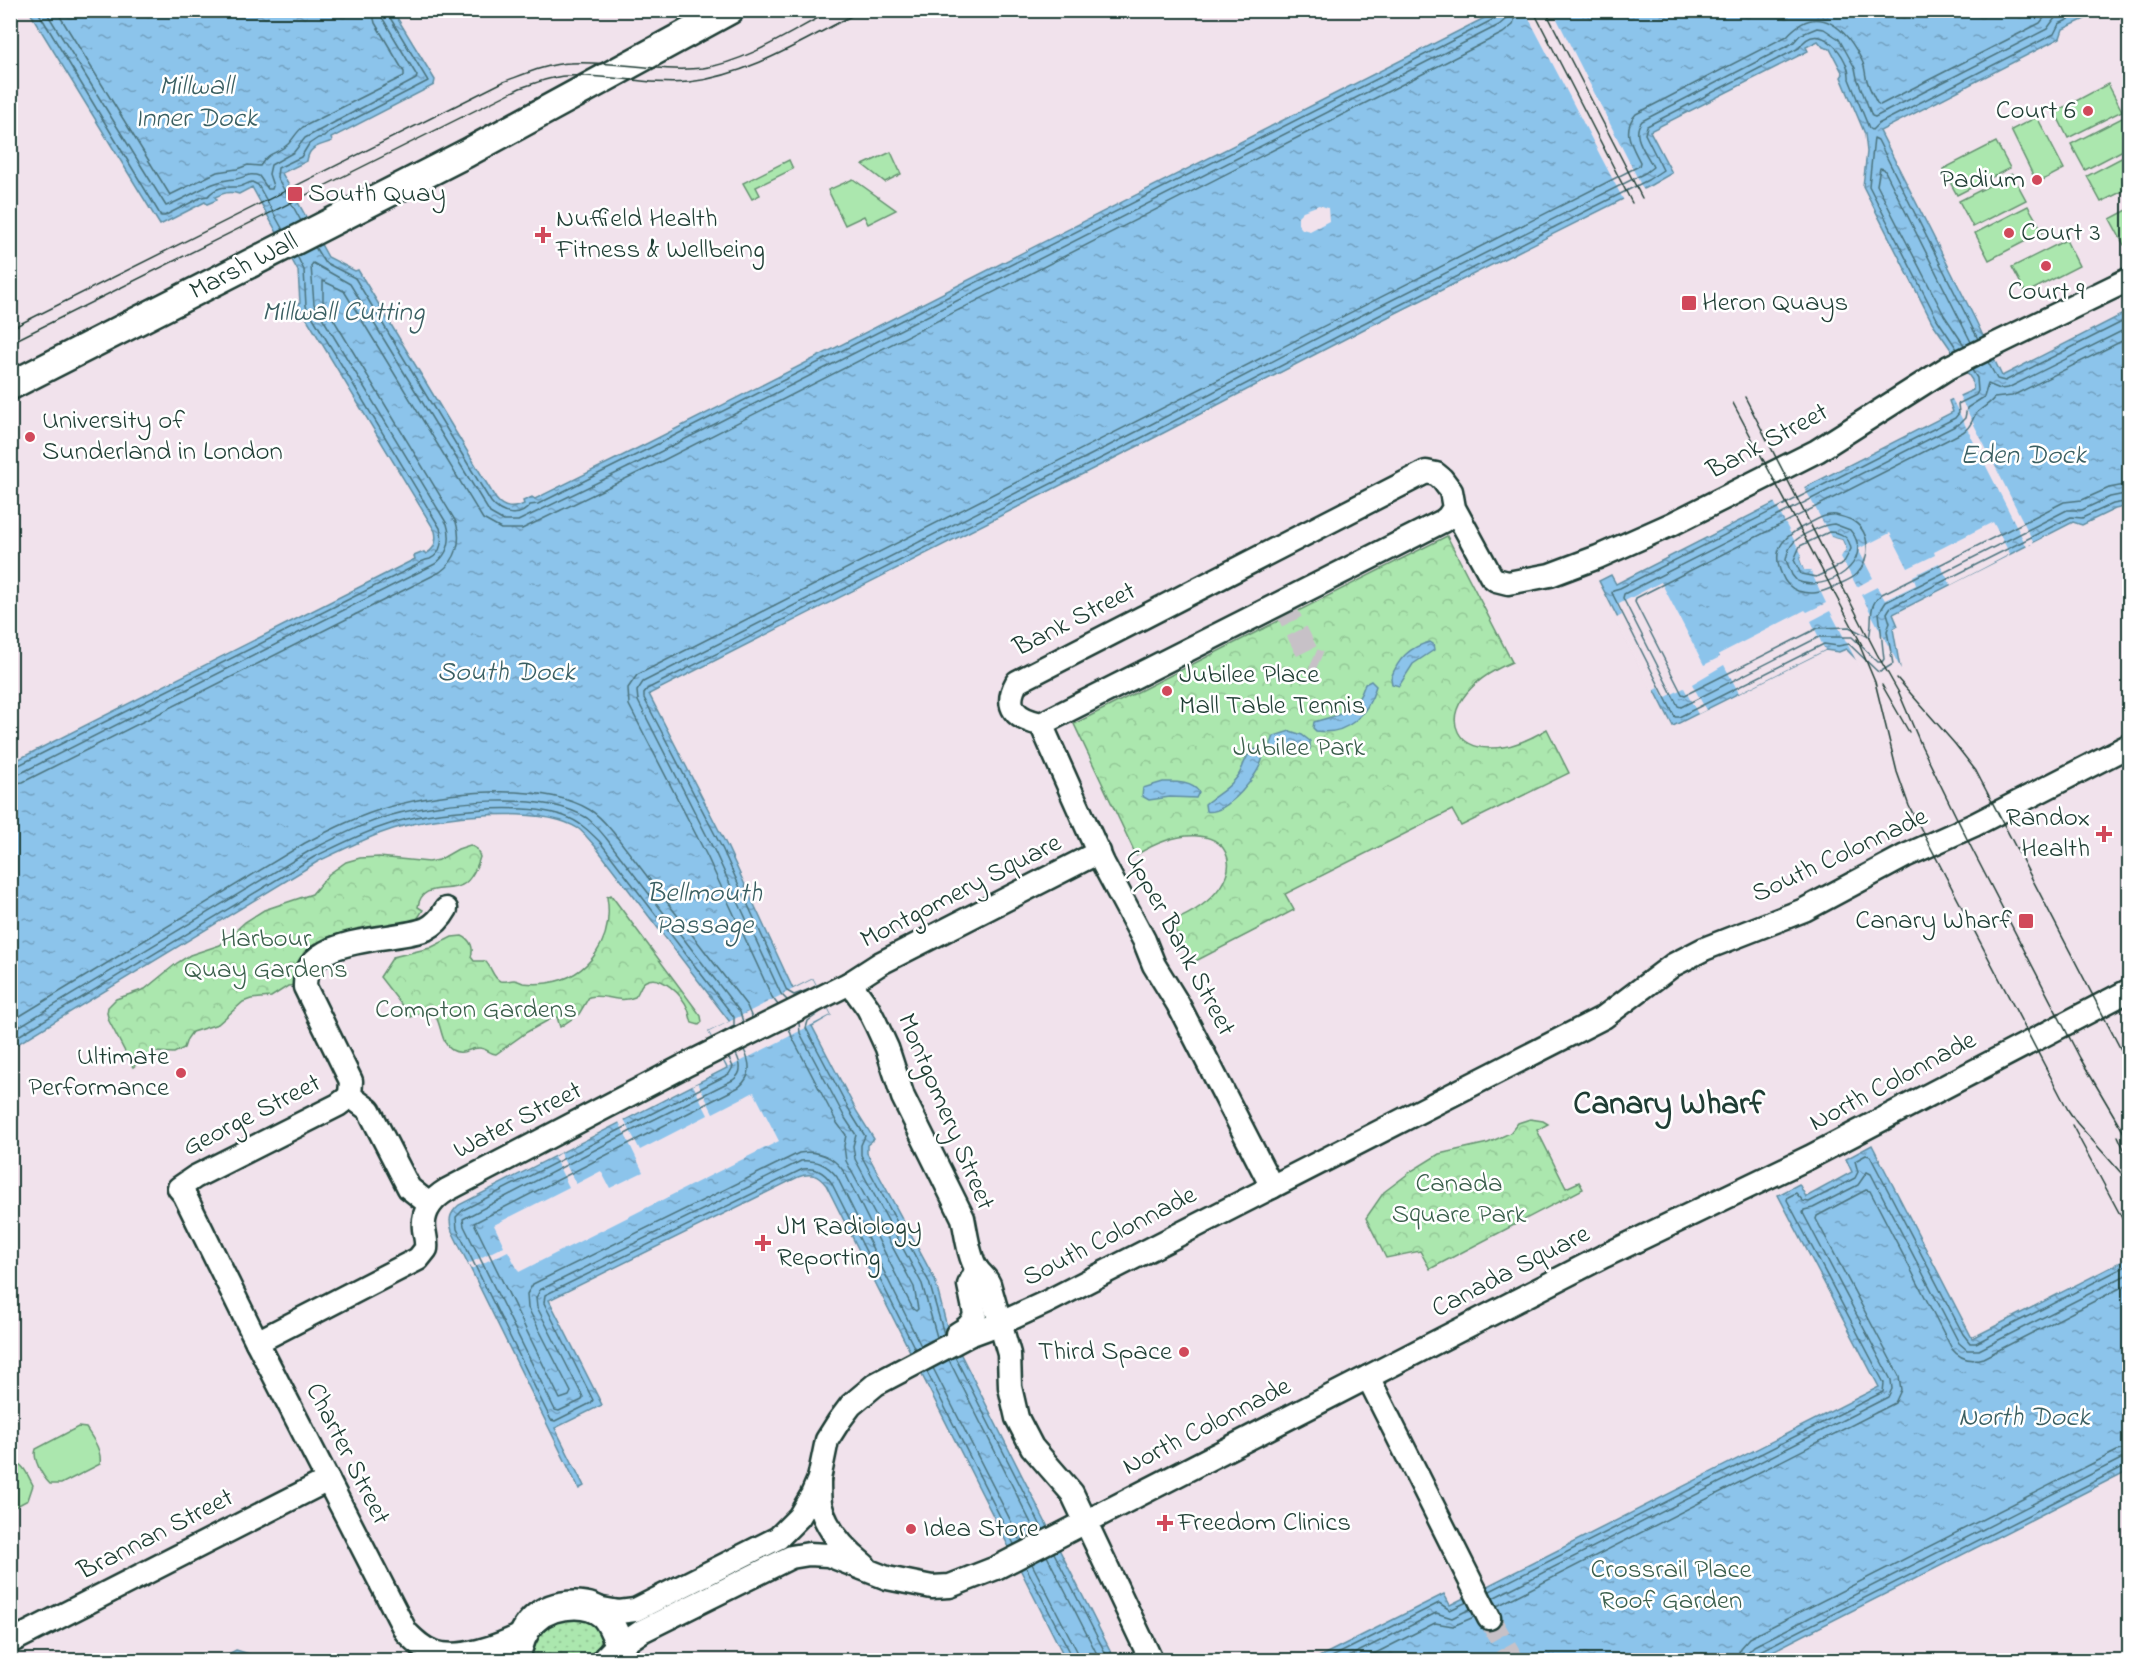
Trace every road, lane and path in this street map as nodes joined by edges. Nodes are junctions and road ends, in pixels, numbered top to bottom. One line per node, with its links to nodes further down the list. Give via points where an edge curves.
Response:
1 (726, 11): 3 (street, Marsh Wall, via 467,153)
2 (2130, 279): 4 (street, Bank Street, via 1953,365 1807,457 1672,524 1550,575 1508,583 1496,580)
3 (10, 386)
4 (1454, 508): 5 (street, via 1443,521); 5 (street, Bank Street, via 1447,485 1436,474 1426,472 1017,682 1011,698 1015,712)
5 (1041, 724): 7 (street, Upper Bank Street)
6 (2130, 745): 12 (street, South Colonnade, via 1804,910 1672,965 1623,1004 1582,1028)
7 (1099, 852): 9 (street, Montgomery Square, via 881,963); 12 (street, Upper Bank Street)
8 (446, 909): 11 (street, via 428,928 353,941 333,949 310,969 305,987 351,1081)
9 (850, 983): 14 (street, Water Street, via 447,1190); 16 (street, Montgomery Street, via 888,1048 903,1097 963,1218)
10 (2130, 990): 15 (street, North Colonnade, via 1810,1157)
11 (350, 1096): 13 (street, George Street); 14 (street, via 369,1110 409,1188)
12 (1272, 1187): 18 (street, South Colonnade)
13 (179, 1188): 21 (street, Charter Street)
14 (429, 1204): 21 (street, via 423,1221 426,1249 418,1259)
15 (1680, 1218): 22 (street, Canada Square)
16 (977, 1269): 17 (street, Montgomery Street, via 987,1280); 20 (street, via 969,1285 975,1314)
17 (992, 1298): 18 (street, via 1005,1307); 19 (street, Montgomery Street)
18 (1027, 1311): 19 (street, South Colonnade)
19 (999, 1324): 20 (street, South Colonnade); 25 (street, Montgomery Street, via 1009,1354 1010,1387 1017,1419 1032,1447 1072,1492)
20 (966, 1334): 23 (street, South Colonnade, via 876,1384 851,1405 827,1440)
21 (257, 1342): 24 (street, Charter Street)
22 (1368, 1377): 25 (street, North Colonnade); 28 (street)
23 (819, 1479): 26 (street, via 820,1504 838,1540); 29 (street, via 799,1517 778,1538)
24 (328, 1480): 30 (street, Charter Street, via 406,1632 416,1641 444,1654 481,1652); 31 (street, Brannan Street)
25 (1079, 1525): 26 (street, North Colonnade, via 996,1568 950,1586 903,1583); 34 (street, Montgomery Street)
26 (872, 1572): 29 (street, North Colonnade, via 828,1556 790,1557)
27 (591, 1607): 29 (street); 30 (street, via 566,1605 548,1610); 32 (street, via 610,1623)
28 (1489, 1618)
29 (638, 1620): 32 (street)
30 (523, 1634): 33 (street)
31 (10, 1642)
32 (613, 1653)
33 (516, 1660)
34 (1151, 1660)

